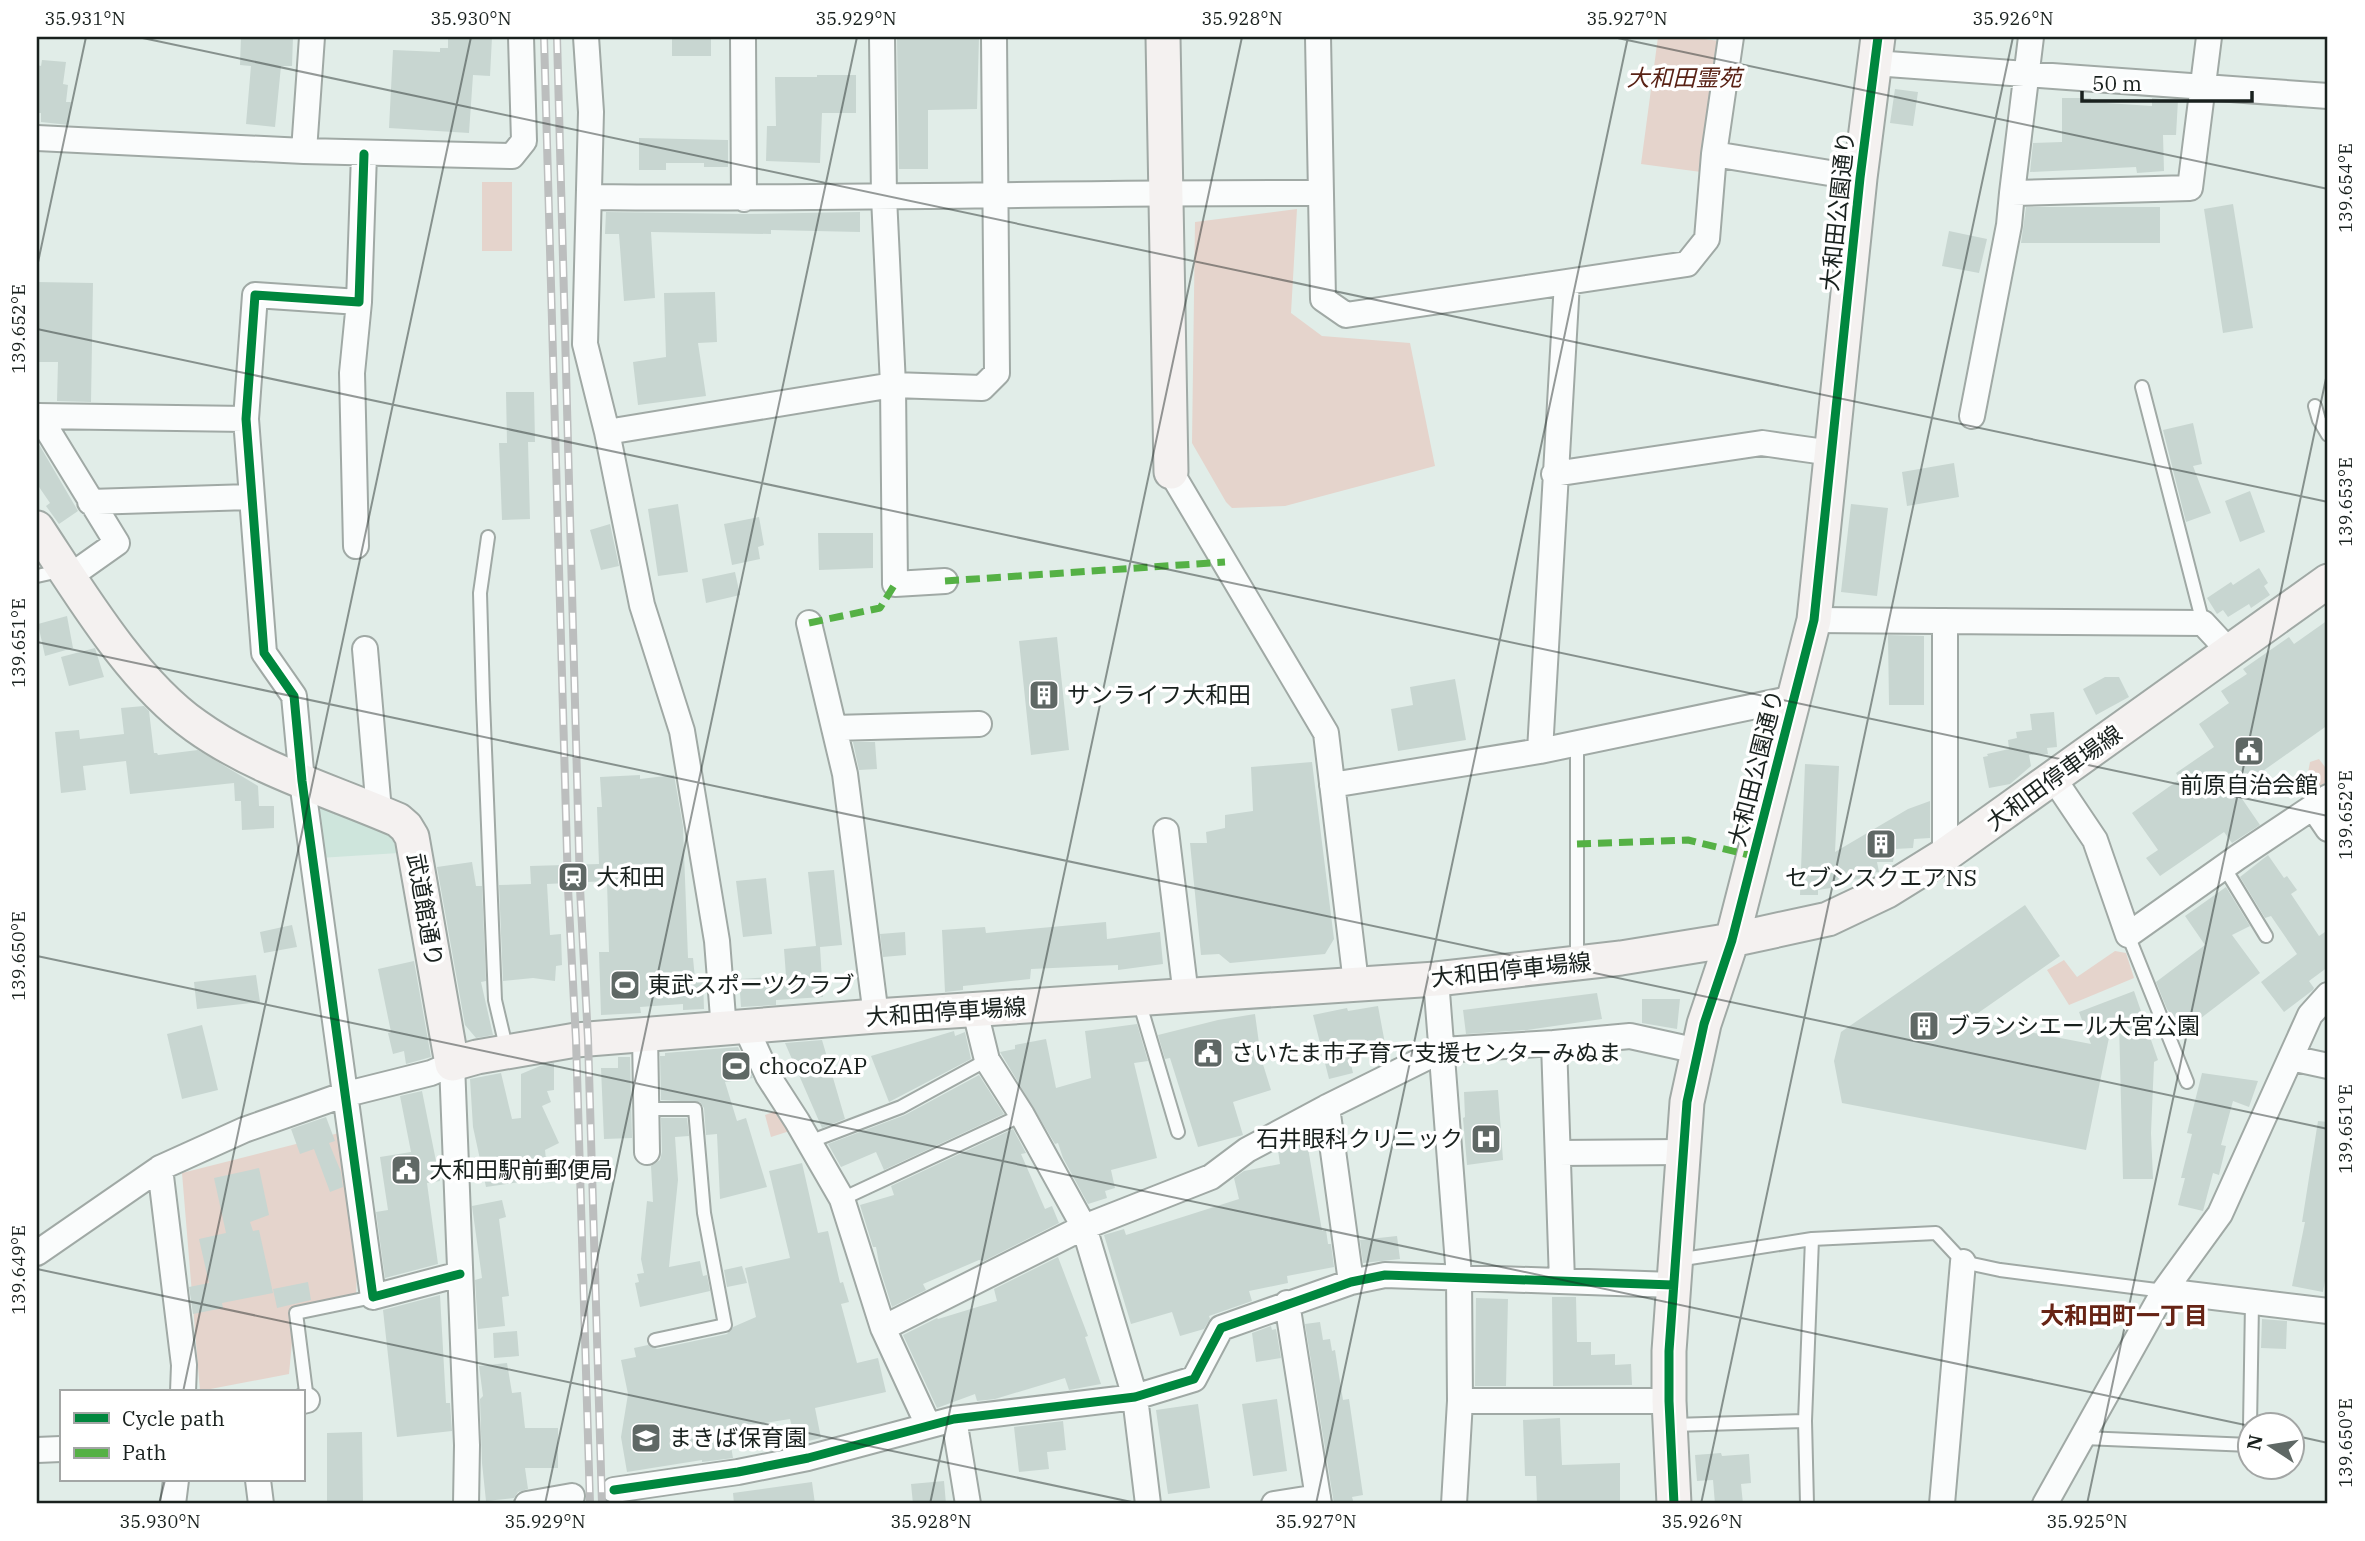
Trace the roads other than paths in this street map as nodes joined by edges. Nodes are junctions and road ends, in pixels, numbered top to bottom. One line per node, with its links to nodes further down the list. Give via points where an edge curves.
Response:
1 (313, 37): 17 (street)
2 (521, 37): 18 (street, via 524,141 512,156)
3 (586, 37): 25 (street, via 591,112)
4 (743, 37): 27 (street)
5 (882, 37): 26 (street)
6 (994, 37): 24 (street)
7 (1163, 37): 21 (street)
8 (1318, 37): 22 (street)
9 (1731, 37): 19 (street)
10 (2031, 37): 13 (street)
11 (2209, 37): 14 (street)
12 (1876, 50): 13 (street); 20 (street, 大和田公園通り)
13 (2026, 73): 14 (street); 23 (street)
14 (2202, 85): 15 (street); 23 (street, via 2190,188)
15 (2328, 96)
16 (37, 138): 17 (street)
17 (304, 151): 18 (street)
18 (364, 154): 29 (street)
19 (1714, 154): 20 (street); 28 (street, via 1707,239 1687,264)
20 (1860, 178): 38 (street, 大和田公園通り)
21 (1164, 192): 22 (street); 24 (street); 39 (street)
22 (1320, 193): 28 (street, via 1323,299 1346,315)
23 (2012, 193): 34 (street)
24 (996, 194): 26 (street); 30 (street, via 997,373 982,388)
25 (589, 197): 27 (street); 36 (street, via 585,344)
26 (884, 197): 27 (street); 30 (street)
27 (744, 199)
28 (1567, 282): 40 (street)
29 (359, 302): 35 (street, via 255,295); 45 (street, via 352,373)
30 (892, 385): 36 (street); 48 (street, via 895,584)
31 (2142, 387): 52 (lane)
32 (2315, 406): 37 (lane)
33 (38, 416): 35 (street); 42 (street)
34 (1972, 416)
35 (246, 419): 41 (street)
36 (607, 432): 80 (street, via 642,605 682,731)
37 (2328, 435)
38 (1832, 453): 40 (street, via 1762,443); 49 (street, 大和田公園通り)
39 (1171, 471): 62 (street, via 1326,733)
40 (1555, 474): 59 (street)
41 (250, 497): 42 (street); 61 (street, via 264,653 294,695)
42 (90, 502): 46 (street, via 117,543)
43 (37, 528): 46 (street, 武道館通り)
44 (488, 537): 84 (lane, via 480,593 483,700 495,1000)
45 (356, 546)
46 (57, 574): 61 (street, 武道館通り, via 170,706 221,742)
47 (2328, 581): 54 (street, 大和田停車場線)
48 (945, 582)
49 (1814, 620): 50 (street); 55 (street, 大和田公園通り)
50 (1945, 621): 52 (street); 67 (street)
51 (809, 623): 57 (street)
52 (2203, 623): 54 (street)
53 (365, 649): 64 (street)
54 (2229, 652): 60 (street, 大和田停車場線)
55 (1794, 698): 58 (street); 71 (street, 大和田公園通り)
56 (979, 724): 57 (street)
57 (834, 728): 79 (street, via 845,774)
58 (1577, 743): 59 (street); 72 (lane)
59 (1540, 751): 62 (street)
60 (2054, 779): 67 (street, 大和田停車場線); 69 (street, via 2095,840)
61 (302, 780): 64 (street, 武道館通り); 91 (street)
62 (1332, 785): 74 (street)
63 (2320, 802): 65 (street); 68 (street)
64 (379, 811): 88 (street, 武道館通り, via 398,820 412,837)
65 (2328, 828)
66 (1166, 831): 76 (street)
67 (1945, 855): 71 (street, 大和田停車場線, via 1828,919)
68 (2224, 867): 69 (street); 70 (lane)
69 (2128, 935): 90 (lane)
70 (2266, 936)
71 (1732, 940): 72 (street, 大和田停車場線); 85 (street, 大和田公園通り)
72 (1577, 963): 73 (street, 大和田停車場線)
73 (1436, 979): 74 (street, 大和田停車場線); 83 (street)
74 (1356, 983): 76 (street, 大和田停車場線)
75 (2328, 995): 86 (street, via 2311,1015)
76 (1186, 996): 77 (street, 大和田停車場線)
77 (1138, 999): 78 (street, 大和田停車場線); 95 (lane)
78 (975, 1011): 79 (street, 大和田停車場線); 87 (street)
79 (876, 1016): 80 (street, 大和田停車場線)
80 (735, 1029): 81 (street, 大和田停車場線); 96 (street)
81 (645, 1035): 84 (street, 大和田停車場線); 93 (street)
82 (1554, 1043): 83 (street); 85 (street, via 1630,1036); 99 (street)
83 (1442, 1050): 92 (street); 108 (street)
84 (507, 1051): 88 (street, 大和田停車場線)
85 (1698, 1051): 98 (street, 大和田公園通り)
86 (2291, 1058): 89 (street); 111 (street, via 2220,1214)
87 (987, 1060): 94 (street); 96 (lane, via 901,1107)
88 (452, 1063): 91 (street); 107 (street)
89 (2328, 1066)
90 (2187, 1082)
91 (343, 1095): 100 (street, via 244,1130); 112 (street)
92 (1327, 1107): 102 (street, via 1247,1150 1211,1177); 110 (street)
93 (646, 1109): 97 (street); 117 (lane, via 695,1110 704,1213 725,1325)
94 (1022, 1115): 101 (lane); 102 (street)
95 (1178, 1132)
96 (810, 1142): 101 (street)
97 (647, 1152)
98 (1681, 1152): 99 (street); 106 (street, 大和田公園通り)
99 (1558, 1153): 109 (street)
100 (160, 1168): 104 (street); 118 (street, via 184,1364)
101 (842, 1199): 116 (street)
102 (1084, 1227): 116 (street); 120 (street)
103 (1812, 1239): 105 (lane, via 1936,1233); 106 (lane); 125 (lane)
104 (37, 1253)
105 (1964, 1262): 111 (lane); 146 (street)
106 (1674, 1272): 109 (street); 123 (street, 大和田公園通り)
107 (460, 1274): 112 (street); 138 (street)
108 (1459, 1277): 109 (street); 110 (street, via 1385,1275); 121 (street)
109 (1562, 1280)
110 (1351, 1282): 113 (street)
111 (2164, 1291): 114 (street); 127 (street)
112 (373, 1297): 119 (lane, via 296,1313)
113 (1287, 1303): 120 (street, via 1221,1328 1194,1379); 135 (street)
114 (2252, 1303): 115 (street); 122 (lane)
115 (2328, 1311)
116 (883, 1328): 126 (street)
117 (655, 1339)
118 (183, 1390)
119 (304, 1390)
120 (1135, 1398): 124 (street); 141 (street)
121 (1460, 1402): 123 (street); 143 (street)
122 (2250, 1412)
123 (1669, 1413): 125 (lane); 144 (street, 大和田公園通り)
124 (954, 1419): 126 (street); 140 (street)
125 (1805, 1421): 145 (lane)
126 (928, 1425): 133 (street, via 808,1458)
127 (2084, 1437): 128 (lane); 147 (street)
128 (2236, 1444)
129 (60, 1449): 130 (street)
130 (37, 1450)
131 (176, 1482): 136 (street)
132 (258, 1482): 137 (street)
133 (614, 1490)
134 (572, 1496): 139 (street)
135 (1319, 1501): 142 (street)
136 (173, 1504)
137 (261, 1504)
138 (466, 1504)
139 (527, 1504)
140 (968, 1504)
141 (1148, 1504)
142 (1274, 1504)
143 (1454, 1504)
144 (1674, 1504)
145 (1807, 1504)
146 (1942, 1504)
147 (2045, 1504)

